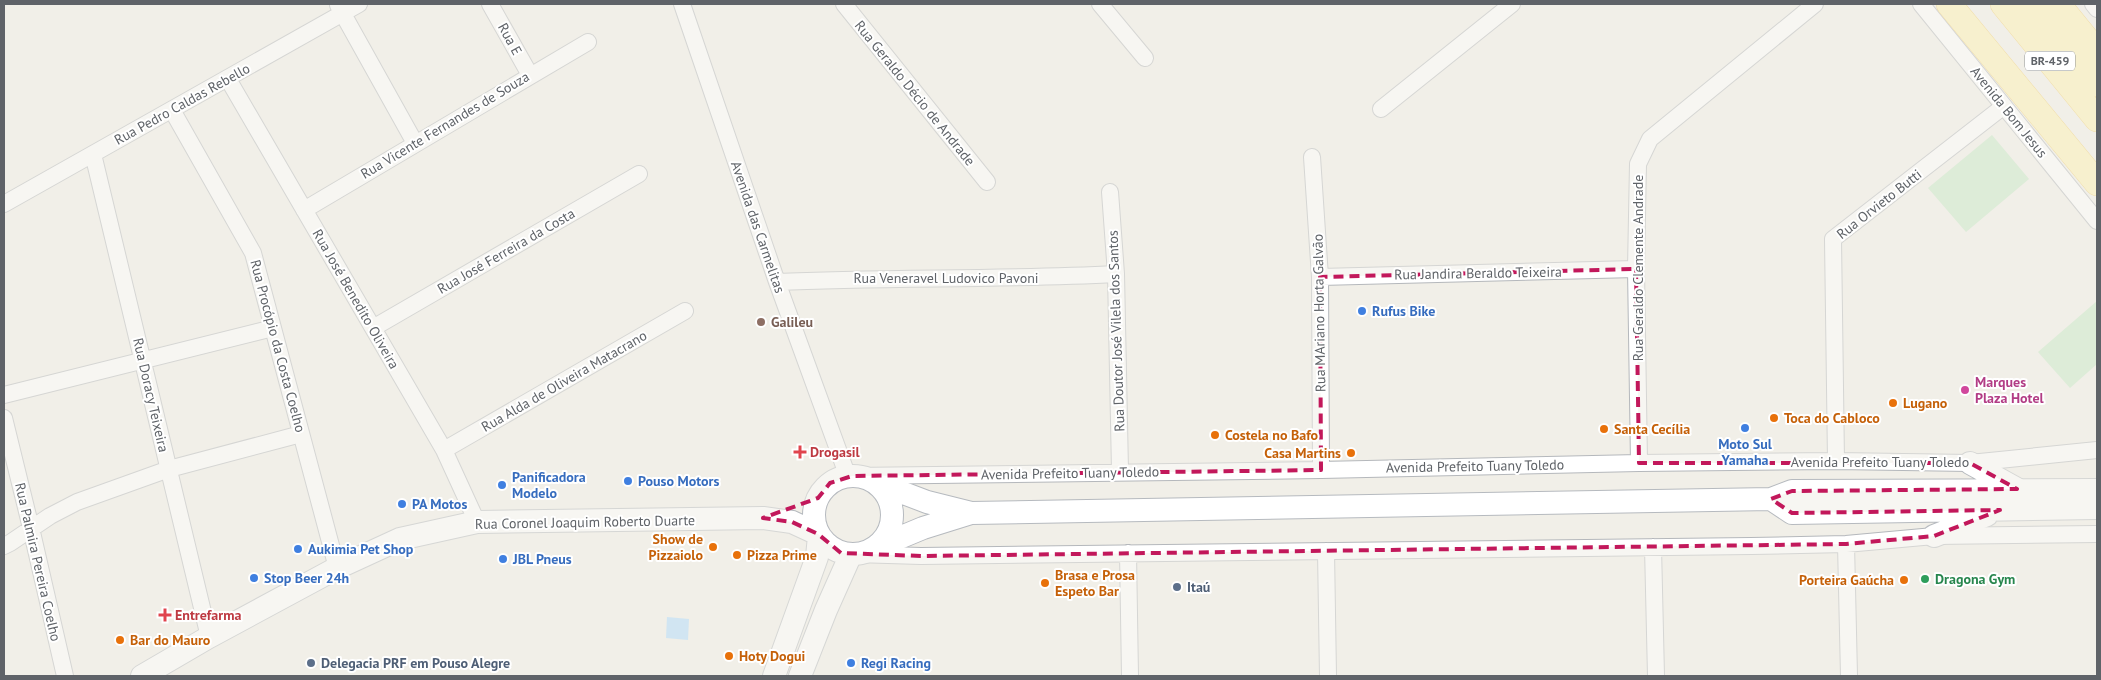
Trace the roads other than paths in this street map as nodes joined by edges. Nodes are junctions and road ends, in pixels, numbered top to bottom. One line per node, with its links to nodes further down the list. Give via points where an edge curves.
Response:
1 (359, 4): 14 (street, Rua Pedro Caldas Rebello)
2 (490, 4): 19 (street, Rua E)
3 (682, 4): 39 (street, Avenida das Carmelitas)
4 (844, 4): 30 (street, Rua Geraldo Décio de Andrade)
5 (1100, 4): 18 (street)
6 (1512, 4): 23 (street)
7 (1815, 4): 36 (street, Rua Geraldo Clemente Andrade, via 1650,139 1638,164)
8 (1921, 4): 22 (street, Avenida Bom Jesus)
9 (1949, 4): 31 (main road)
10 (2003, 4): 25 (main road, BR-459)
11 (2031, 4): 21 (main road, BR-459)
12 (2058, 4): 17 (main road)
13 (2093, 4): 15 (street)
14 (340, 8): 20 (street, Rua Pedro Caldas Rebello); 26 (street)
15 (2097, 9)
16 (588, 42): 19 (street, Rua Vicente Fernandes de Souza)
17 (2097, 52)
18 (1145, 58)
19 (530, 75): 26 (street, Rua Vicente Fernandes de Souza)
20 (228, 79): 24 (street, Rua Pedro Caldas Rebello); 34 (street, Rua José Benedito Oliveira)
21 (2097, 84)
22 (2004, 106): 35 (street, Avenida Bom Jesus); 49 (street, Rua Orvieto Butti, via 1833,239)
23 (1381, 109)
24 (172, 110): 27 (street, Rua Pedro Caldas Rebello); 41 (street, Rua Procópio da Costa Coelho, via 253,253)
25 (2097, 119)
26 (415, 143): 34 (street, Rua Vicente Fernandes de Souza)
27 (93, 154): 33 (street, Rua Pedro Caldas Rebello); 43 (street, Rua Doracy Teixeira)
28 (1312, 157): 38 (street, Rua MAriano Horta Galvão)
29 (639, 174): 42 (street, Rua José Ferreira da Costa)
30 (987, 182)
31 (2097, 183)
32 (1110, 192): 37 (street, Rua Doutor José Vilela dos Santos)
33 (4, 204)
34 (304, 210): 42 (street, Rua José Benedito Oliveira)
35 (2097, 221)
36 (1636, 269): 38 (street, Rua Jandira Beraldo Teixeira); 50 (street, Rua Geraldo Clemente Andrade)
37 (1116, 274): 39 (street, Rua Veneravel Ludovico Pavoni); 54 (street, Rua Doutor José Vilela dos Santos)
38 (1320, 277): 53 (street, Rua MAriano Horta Galvão)
39 (777, 282): 55 (street, Avenida das Carmelitas)
40 (685, 311): 47 (street, Rua Alda de Oliveira Matacrano)
41 (273, 328): 43 (street); 46 (street, Rua Procópio da Costa Coelho)
42 (373, 328): 47 (street, Rua José Benedito Oliveira)
43 (143, 360): 44 (street); 52 (street, Rua Doracy Teixeira)
44 (4, 395)
45 (4, 418): 66 (street, Rua Palmira Pereira Coelho)
46 (301, 434): 52 (street); 76 (street, Rua Procópio da Costa Coelho)
47 (444, 450): 65 (street, Rua José Benedito Oliveira)
48 (2097, 450): 51 (street, Avenida Prefeito Tuany Toledo)
49 (1836, 461): 50 (street, Avenida Prefeito Tuany Toledo); 51 (street, Avenida Prefeito Tuany Toledo)
50 (1639, 462): 53 (street, Avenida Prefeito Tuany Toledo)
51 (1970, 464): 56 (main road)
52 (169, 469): 66 (street, via 77,502); 77 (street, Rua Doracy Teixeira)
53 (1321, 470): 54 (street, Avenida Prefeito Tuany Toledo)
54 (1120, 471): 55 (street, Avenida Prefeito Tuany Toledo)
55 (857, 478): 58 (main road, via 830,483); 63 (main road, Avenida Prefeito Tuany Toledo); 74 (main road, via 886,496 892,516 886,536)
56 (2018, 490): 59 (main road, Avenida Prefeito Tuany Toledo, via 1792,491); 60 (main road, Avenida Prefeito Tuany Toledo)
57 (2097, 490): 60 (main road)
58 (818, 498): 64 (main road, Rua Coronel Joaquim Roberto Duarte); 68 (main road, via 813,516)
59 (1771, 499): 62 (main road, via 1792,513); 63 (main road, Avenida Prefeito Tuany Toledo)
60 (2058, 499): 61 (main road); 62 (main road)
61 (2097, 508)
62 (2000, 510): 69 (main road)
63 (970, 513): 74 (main road, Avenida Prefeito Tuany Toledo)
64 (763, 518): 65 (main road, Rua Coronel Joaquim Roberto Duarte); 68 (main road, Rua Coronel Joaquim Roberto Duarte, via 792,522)
65 (477, 522): 76 (main road, Rua Coronel Joaquim Roberto Duarte, via 400,539)
66 (31, 528): 71 (street); 79 (street, Rua Palmira Pereira Coelho)
67 (2097, 534): 69 (street)
68 (818, 535): 74 (main road, via 833,549); 80 (main road, via 817,557)
69 (1934, 536): 70 (street)
70 (1846, 544): 72 (street); 85 (street)
71 (4, 546)
72 (1653, 547): 73 (street); 84 (street)
73 (1326, 551): 75 (street); 83 (street)
74 (859, 553): 75 (street, via 921,556); 81 (main road, via 826,610)
75 (1128, 553): 82 (street)
76 (337, 568): 77 (main road, Rua Coronel Joaquim Roberto Duarte)
77 (209, 637): 78 (main road, Rua Coronel Joaquim Roberto Duarte)
78 (150, 674)
79 (65, 676)
80 (774, 676)
81 (800, 676)
82 (1130, 676)
83 (1328, 676)
84 (1656, 676)
85 (1849, 676)

